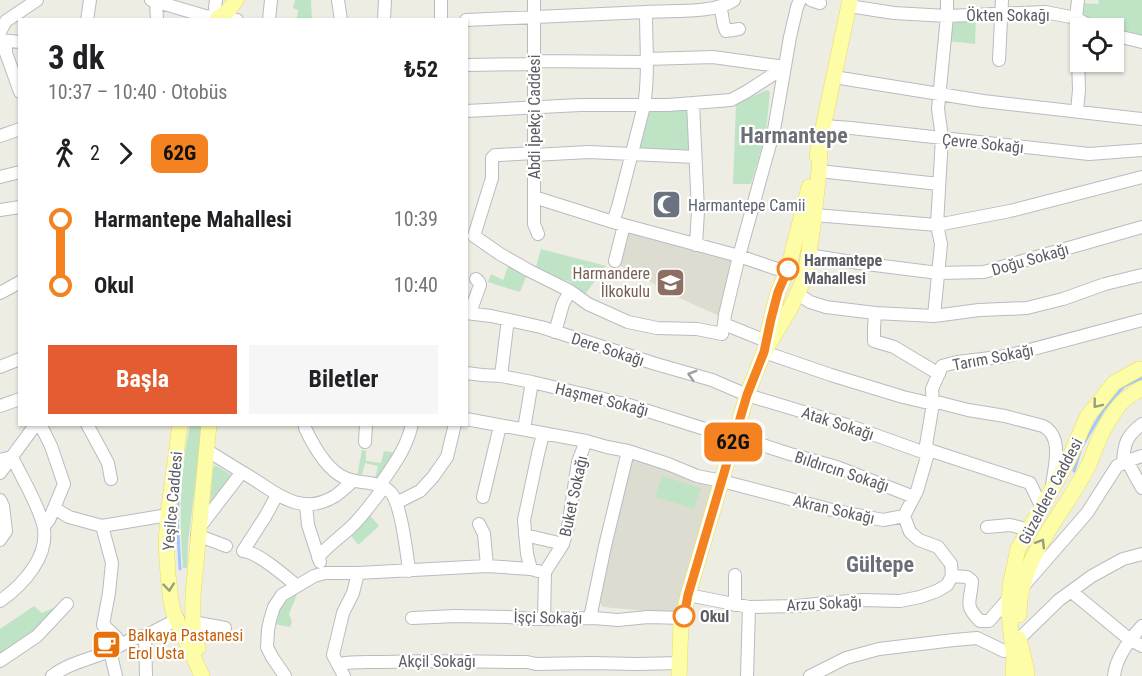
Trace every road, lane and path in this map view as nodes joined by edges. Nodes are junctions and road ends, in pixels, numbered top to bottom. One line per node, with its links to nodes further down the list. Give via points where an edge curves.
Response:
1 (37, 0): 34 (street)
2 (90, 0): 22 (street)
3 (216, 0): 25 (street)
4 (236, 0): 26 (main road)
5 (271, 0): 27 (street)
6 (338, 0): 28 (street)
7 (385, 0): 29 (street)
8 (441, 0): 30 (street)
9 (534, 0): 21 (street, Abdi İpekçi Caddesi)
10 (800, 0): 42 (street)
11 (947, 0): 20 (street)
12 (1002, 0): 19 (street)
13 (1078, 0): 31 (street)
14 (153, 1): 17 (street); 23 (street)
15 (726, 3): 18 (street, via 711,8); 33 (street, via 723,26 726,31)
16 (849, 3): 20 (street, Ökten Sokağı, via 894,13); 44 (main road)
17 (190, 5): 24 (street)
18 (646, 12): 21 (street); 38 (street)
19 (1001, 13): 20 (street, Ökten Sokağı); 31 (street, Ökten Sokağı, via 1045,12); 39 (street)
20 (947, 16): 46 (street)
21 (534, 17): 32 (street); 40 (street, Abdi İpekçi Caddesi)
22 (87, 18)
23 (157, 18)
24 (214, 18)
25 (218, 18)
26 (219, 18)
27 (269, 18)
28 (341, 18)
29 (384, 18)
30 (441, 18)
31 (1076, 18)
32 (468, 20)
33 (739, 29)
34 (2, 30): 36 (street); 45 (street)
35 (1124, 38): 37 (street)
36 (18, 41)
37 (1142, 42)
38 (647, 60): 40 (street); 42 (street, via 713,57); 48 (street)
39 (999, 60)
40 (534, 62): 41 (street); 49 (street, Abdi İpekçi Caddesi)
41 (468, 65)
42 (785, 67): 47 (street, via 734,99); 77 (street, via 774,130)
43 (1078, 72): 51 (street)
44 (834, 77): 46 (street); 53 (main road)
45 (18, 86)
46 (940, 93): 51 (street); 56 (street)
47 (693, 104): 48 (street); 61 (street)
48 (644, 106): 49 (street); 60 (street)
49 (534, 107): 50 (street); 59 (street, Abdi İpekçi Caddesi)
50 (468, 111)
51 (1077, 111): 52 (street)
52 (1142, 119)
53 (824, 126): 56 (street, Çevre Sokağı); 57 (main road)
54 (18, 130): 55 (street)
55 (0, 136)
56 (942, 138): 58 (street, Çevre Sokağı, via 1089,154); 66 (street)
57 (820, 147): 62 (main road); 79 (main road)
58 (1142, 150)
59 (534, 154): 60 (street); 67 (street, Abdi İpekçi Caddesi); 85 (street, via 492,158 492,178 474,236)
60 (632, 154): 61 (street); 71 (street)
61 (696, 157): 75 (street)
62 (819, 171): 66 (street); 70 (main road)
63 (18, 172): 64 (street)
64 (0, 177)
65 (1142, 177): 72 (street, via 1010,211)
66 (939, 184): 72 (street)
67 (534, 197): 71 (street); 74 (street, Abdi İpekçi Caddesi)
68 (18, 207): 69 (street)
69 (0, 210)
70 (814, 216): 72 (street); 76 (main road)
71 (618, 223): 75 (street); 78 (street)
72 (937, 225): 80 (street, via 941,244)
73 (1142, 227): 80 (street, Doğu Sokağı, via 984,272)
74 (538, 234)
75 (696, 245): 77 (street)
76 (808, 255): 80 (street, Doğu Sokağı); 82 (main road)
77 (739, 256): 79 (street); 94 (street)
78 (615, 261)
79 (787, 270): 82 (main road, via 800,266); 86 (main road)
80 (938, 273): 91 (street)
81 (1142, 275): 91 (street, via 1027,308)
82 (805, 277): 88 (main road)
83 (476, 279): 89 (street, via 480,285)
84 (18, 283): 87 (street)
85 (570, 291): 94 (street, via 628,322 722,334); 95 (street)
86 (778, 292): 88 (main road, via 783,301); 96 (main road)
87 (0, 293)
88 (796, 297): 90 (street, via 826,307); 96 (main road)
89 (468, 313): 92 (street, Dere Sokağı)
90 (875, 313): 91 (street); 101 (street, via 874,341 894,347)
91 (934, 316)
92 (509, 320): 95 (street, Dere Sokağı); 102 (street)
93 (1142, 320): 101 (street, Tarım Sokağı, via 1007,356 957,362 942,366)
94 (724, 324): 96 (street)
95 (555, 332): 105 (street, Dere Sokağı, one-way to 95, via 711,380)
96 (765, 346): 105 (main road); 107 (street, via 810,368)
97 (18, 360): 98 (street)
98 (0, 367)
99 (1142, 369): 139 (main road, Güzeldere Caddesi, one-way to 139, via 1114,383 1087,417)
100 (468, 373): 102 (street, Haşmet Sokağı)
101 (939, 374): 107 (street, Tarım Sokağı, via 932,389)
102 (501, 376): 103 (street, Haşmet Sokağı)
103 (532, 382): 121 (street); 123 (street, Haşmet Sokağı)
104 (1142, 388): 171 (main road, Güzeldere Caddesi, one-way to 104, via 1033,557 1078,484 1118,406)
105 (747, 395): 123 (main road); 128 (street, Atak Sokağı)
106 (18, 400): 108 (street)
107 (933, 402): 128 (street, Tarım Sokağı, via 926,445); 139 (street, via 1049,429 1056,447)
108 (0, 406)
109 (468, 419): 120 (street, Akran Sokağı)
110 (1142, 424): 131 (street, via 1129,435 1124,447)
111 (36, 426): 130 (street)
112 (39, 426): 146 (street, via 64,484)
113 (88, 426): 134 (street, via 108,463)
114 (180, 426): 148 (main road, Yeşilce Caddesi)
115 (209, 426): 126 (main road, Yeşilce Caddesi)
116 (305, 426): 135 (street, via 323,459 340,476)
117 (366, 426): 125 (street)
118 (412, 426): 137 (street, via 403,452)
119 (455, 426): 144 (street, via 447,457 434,477 420,491)
120 (500, 426): 121 (street, Akran Sokağı); 141 (street)
121 (524, 429): 122 (street, Akran Sokağı)
122 (543, 434): 124 (street, Akran Sokağı); 156 (street, via 524,520)
123 (735, 436): 136 (main road); 142 (street, Bıldırcın Sokağı, via 837,467)
124 (586, 441): 127 (street, Akran Sokağı); 158 (street, Buket Sokağı, via 578,462)
125 (365, 442)
126 (208, 451): 132 (street); 155 (main road, Yeşilce Caddesi)
127 (628, 451): 136 (street, Akran Sokağı); 181 (street)
128 (929, 452): 142 (street, Tarım Sokağı); 147 (street, Atak Sokağı, via 1030,483)
129 (1142, 456): 131 (street)
130 (6, 458): 133 (street); 151 (street, via 37,507)
131 (1125, 462): 138 (street); 171 (street, via 1117,466 1087,513)
132 (242, 472): 140 (street); 155 (street)
133 (0, 473)
134 (111, 479)
135 (353, 481): 137 (street); 145 (street, via 335,496)
136 (722, 481): 149 (street, Akran Sokağı, via 858,516 883,520); 173 (main road)
137 (382, 486): 144 (street); 161 (street, via 362,515)
138 (1142, 488)
139 (1052, 490): 147 (main road, Güzeldere Caddesi)
140 (277, 495): 145 (street); 170 (street, via 243,551 269,564)
141 (483, 497)
142 (914, 497): 149 (street, Tarım Sokağı)
143 (0, 500): 157 (street, via 6,531)
144 (396, 503): 164 (street)
145 (306, 505): 161 (street)
146 (54, 508): 151 (street); 152 (street, via 69,517)
147 (1042, 508): 154 (main road, Güzeldere Caddesi)
148 (168, 515): 152 (street); 184 (main road, Yeşilce Caddesi, one-way to 184, via 171,602)
149 (904, 516): 169 (street, via 910,532 945,555)
150 (479, 524): 162 (street, via 484,534)
151 (44, 526): 175 (street, via 43,546 36,565)
152 (102, 526): 191 (street, via 112,563 103,625 117,638)
153 (987, 527): 154 (street, via 1010,525)
154 (1030, 530): 174 (main road, Güzeldere Caddesi, via 1018,549)
155 (198, 532): 159 (street); 184 (main road, Yeşilce Caddesi, via 193,595)
156 (525, 535): 158 (street); 163 (street)
157 (0, 540)
158 (563, 544): 165 (street, Buket Sokağı)
159 (226, 546)
160 (1142, 554): 172 (street, via 1123,559)
161 (318, 557): 166 (street)
162 (487, 566): 163 (street); 164 (street)
163 (531, 569): 165 (street)
164 (409, 571): 167 (street)
165 (545, 572): 183 (street)
166 (325, 573): 167 (street); 170 (street)
167 (358, 573): 194 (street, via 333,655)
168 (735, 575): 177 (street)
169 (952, 576): 174 (street, via 972,581 969,607 980,621 989,621); 178 (street, Arzu Sokağı, via 937,591 900,601)
170 (297, 586): 202 (street, via 282,595 273,609 268,630 267,646)
171 (1023, 587): 188 (main road, Güzeldere Caddesi, via 1019,599)
172 (1072, 592): 188 (street); 189 (street)
173 (688, 595): 177 (street, Arzu Sokağı); 182 (main road)
174 (1009, 598): 179 (main road, Güzeldere Caddesi)
175 (0, 601)
176 (67, 604): 193 (street, via 37,636)
177 (735, 605): 178 (street, Arzu Sokağı)
178 (749, 607): 204 (street)
179 (1009, 614): 192 (main road); 207 (main road, Güzeldere Caddesi)
180 (412, 618): 183 (street, İşçi Sokağı)
181 (590, 618): 182 (street, İşçi Sokağı); 183 (street, İşçi Sokağı)
182 (683, 618): 195 (main road)
183 (544, 619)
184 (185, 621): 186 (street); 187 (street); 200 (main road); 201 (main road)
185 (1142, 626): 189 (street)
186 (225, 628)
187 (145, 636): 191 (street); 199 (street)
188 (1019, 639): 208 (main road, Güzeldere Caddesi); 209 (main road)
189 (1130, 639): 190 (street); 210 (street, via 1115,666)
190 (1142, 646)
191 (114, 651): 196 (street, via 63,668); 197 (street); 198 (street)
192 (1004, 651): 205 (street, via 977,638 879,649 846,658); 206 (main road)
193 (0, 661)
194 (338, 664): 195 (street, Akçil Sokağı, via 443,660 638,664); 203 (street)
195 (680, 669)
196 (52, 676)
197 (62, 676)
198 (116, 676)
199 (146, 676)
200 (202, 676)
201 (210, 676)
202 (285, 676)
203 (344, 676)
204 (747, 676)
205 (810, 676)
206 (1004, 676)
207 (1013, 676)
208 (1019, 676)
209 (1026, 676)
210 (1114, 676)

